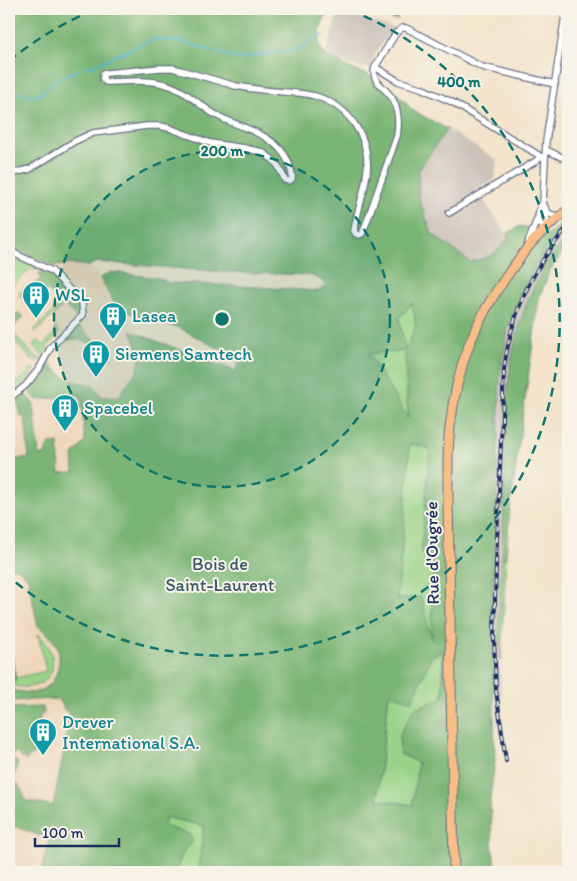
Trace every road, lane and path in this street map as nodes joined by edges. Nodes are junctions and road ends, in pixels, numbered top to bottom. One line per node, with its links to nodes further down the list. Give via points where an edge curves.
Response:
1 (566, 9): 3 (street, Rue d'Ougrée)
2 (375, 67): 3 (street, via 396,33 406,28 482,67); 5 (street, via 398,81 452,102); 7 (street, via 375,78 397,109 398,128 366,224 359,235 354,231 365,183 367,156 359,130 343,111 314,96 236,86 174,68 104,73 103,79 106,82 150,81 179,89 218,116 269,139 283,152 292,180 285,180 274,160 262,152 210,143 154,126 94,133 30,169)
3 (555, 84): 4 (street, Rue d'Ougrée)
4 (546, 150): 5 (street, Rue d'Ougrée); 6 (street)
5 (543, 158): 8 (street, Rue d'Ougrée); 10 (street)
6 (568, 160)
7 (9, 174)
8 (543, 202): 9 (street, Rue d'Ougrée); 12 (street, Rue d'Ougrée)
9 (545, 210): 11 (street, via 553,216); 13 (street, Rue d'Ougrée)
10 (449, 212)
11 (565, 212): 13 (main road)
12 (538, 215): 13 (street, via 540,223); 15 (street, Rue d'Ougrée)
13 (547, 228): 15 (main road, Rue d'Ougrée)
14 (9, 251): 16 (street, via 52,271 82,303 83,315 51,347 26,385)
15 (525, 251): 17 (main road, Rue d'Ougrée, via 489,301 476,327 460,372 450,427 448,499)
16 (9, 399)
17 (454, 872)

